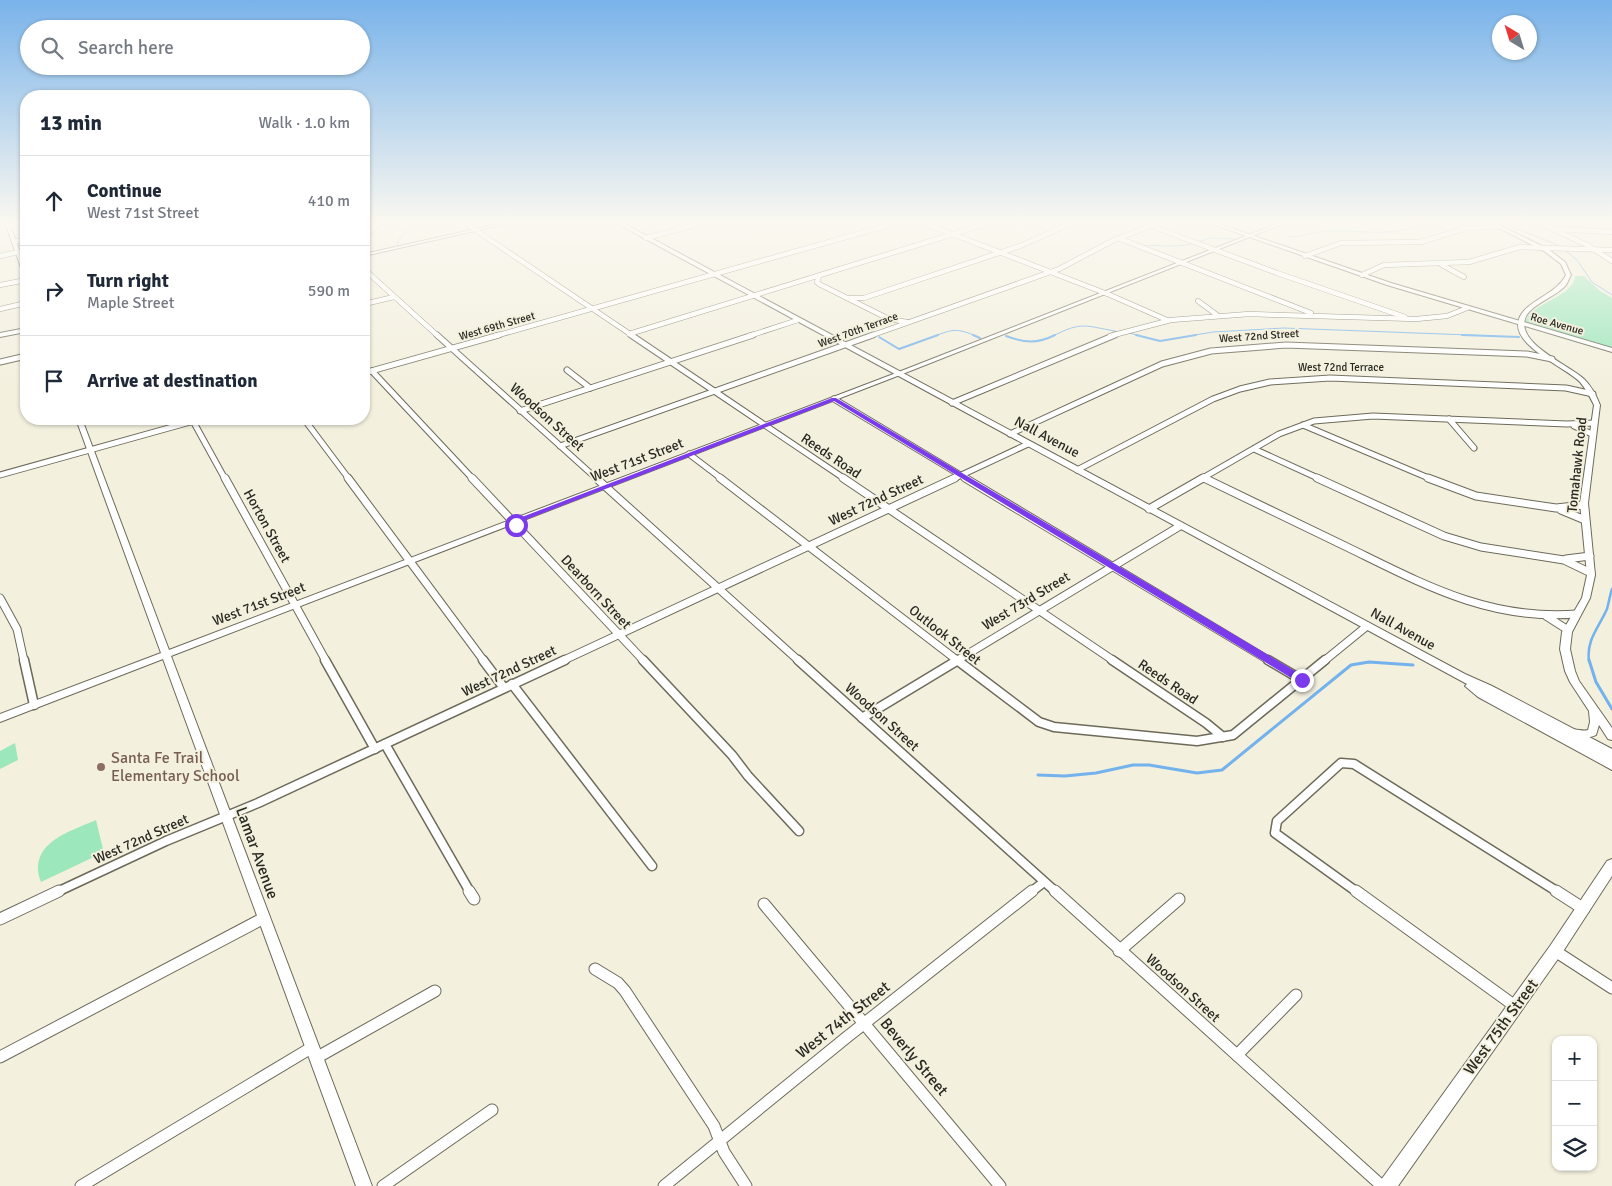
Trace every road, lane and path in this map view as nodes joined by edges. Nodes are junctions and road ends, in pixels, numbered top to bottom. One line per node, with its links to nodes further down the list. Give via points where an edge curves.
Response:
1 (547, 278): 30 (street, Reeds Road)
2 (702, 278): 30 (street, West 69th Street)
3 (720, 278): 20 (main road, Nall Avenue)
4 (812, 278): 16 (street)
5 (818, 278): 17 (street)
6 (921, 278): 23 (street)
7 (1029, 278): 38 (street, West 70th Terrace)
8 (1068, 278): 19 (street)
9 (1143, 278): 19 (street, West 71st Street)
10 (1218, 278): 33 (street)
11 (1296, 278): 35 (street)
12 (1373, 278): 28 (main road, Roe Avenue)
13 (1570, 278): 40 (street, via 1565,287 1525,313)
14 (370, 279): 21 (street, Woodson Street)
15 (20, 281): 18 (street)
16 (798, 283): 17 (street); 20 (street)
17 (819, 284): 22 (street)
18 (0, 285)
19 (1105, 293): 32 (street); 56 (street, West 71st Street)
20 (754, 296): 36 (main road, Nall Avenue); 43 (street)
21 (394, 297): 25 (street); 46 (street, Woodson Street)
22 (847, 298): 23 (street); 27 (street)
23 (864, 298): 27 (street)
24 (1198, 301): 31 (street)
25 (370, 303)
26 (20, 304): 29 (street)
27 (860, 304): 34 (street)
28 (1467, 308): 35 (street, via 1447,316); 40 (main road, Roe Avenue)
29 (0, 309)
30 (592, 309): 43 (street, Reeds Road); 46 (street, West 69th Street)
31 (1217, 315): 33 (street); 37 (street)
32 (1155, 316): 37 (street); 39 (street)
33 (1318, 316): 35 (street)
34 (889, 319): 38 (street); 41 (street, via 893,322)
35 (1411, 319)
36 (798, 320): 45 (main road, Nall Avenue); 52 (street)
37 (1170, 320): 39 (street)
38 (910, 322): 41 (street, West 70th Terrace)
39 (1157, 323): 63 (street, via 1107,337)
40 (1521, 324): 47 (street, via 1524,335); 48 (main road, Roe Avenue)
41 (892, 329): 45 (street, West 70th Terrace)
42 (20, 331): 44 (street)
43 (629, 334): 52 (street, Reeds Road)
44 (0, 335)
45 (845, 346): 56 (main road, Nall Avenue); 60 (street, West 70th Terrace)
46 (452, 349): 55 (street, West 69th Street); 64 (street, Woodson Street)
47 (1538, 350): 49 (street, West 72nd Street); 51 (street)
48 (1612, 350)
49 (1527, 354): 51 (street, West 72nd Street); 76 (street, West 72nd Street, via 1286,345 1211,351 1162,364)
50 (20, 357): 53 (street)
51 (1552, 359): 57 (street)
52 (671, 361): 58 (street); 60 (street, Reeds Road)
53 (0, 362)
54 (567, 370): 58 (street)
55 (372, 371): 94 (street, Dearborn Street)
56 (898, 374): 62 (street, West 71st Street); 63 (main road, Nall Avenue)
57 (1584, 383): 59 (street, West 72nd Terrace); 61 (street)
58 (590, 388): 64 (street)
59 (1566, 388): 61 (street, West 72nd Terrace); 84 (street, West 72nd Terrace, via 1330,378 1270,382 1213,399)
60 (715, 391): 74 (street, Reeds Road); 79 (street, West 70th Terrace)
61 (1593, 394): 67 (street, Tomahawk Road, via 1597,408)
62 (834, 399): 74 (street, West 71st Street); 86 (street)
63 (952, 403): 76 (main road, Nall Avenue)
64 (520, 411): 79 (street, Woodson Street)
65 (1449, 419): 66 (street, via 1373,416); 68 (street); 80 (street)
66 (1314, 422): 73 (street); 75 (street)
67 (1594, 423): 68 (street); 77 (street, Tomahawk Road)
68 (1567, 424): 77 (street)
69 (81, 425): 82 (street, Lamar Avenue)
70 (179, 425): 82 (street)
71 (195, 425): 104 (street, Horton Street)
72 (308, 425): 99 (street)
73 (1302, 425): 75 (street); 81 (street)
74 (765, 426): 83 (street, West 71st Street); 91 (street, Reeds Road)
75 (1320, 432): 90 (street, via 1466,493)
76 (1010, 434): 78 (main road, Nall Avenue)
77 (1592, 434): 89 (street, Tomahawk Road)
78 (1028, 444): 84 (main road, Nall Avenue); 86 (street, West 72nd Street)
79 (560, 446): 88 (street, Woodson Street)
80 (1474, 448)
81 (1254, 449): 87 (street); 98 (street, via 1444,536 1489,549)
82 (91, 450): 85 (street); 111 (street, Lamar Avenue)
83 (689, 454): 88 (street, West 71st Street); 96 (street, Outlook Street)
84 (1077, 470): 92 (main road, Nall Avenue)
85 (0, 475)
86 (961, 475): 91 (street, West 72nd Street); 100 (street)
87 (1204, 478): 92 (street); 107 (street, via 1427,587 1480,604)
88 (604, 487): 94 (street, West 71st Street); 102 (street, Woodson Street)
89 (1584, 505): 90 (street); 93 (street, Tomahawk Road)
90 (1556, 508): 93 (street)
91 (889, 509): 96 (street, West 72nd Street); 105 (street, Reeds Road)
92 (1149, 509): 95 (main road, Nall Avenue)
93 (1585, 520): 97 (street, Tomahawk Road)
94 (512, 522): 99 (street, West 71st Street); 110 (street, Dearborn Street)
95 (1180, 526): 100 (street, West 73rd Street); 108 (main road, Nall Avenue)
96 (809, 547): 102 (street, West 72nd Street); 112 (street, Outlook Street)
97 (1590, 556): 98 (street); 101 (street, Tomahawk Road)
98 (1564, 560): 101 (street)
99 (410, 561): 104 (street, West 71st Street); 115 (street)
100 (1114, 566): 105 (street, West 73rd Street); 114 (street)
101 (1591, 573): 106 (street, Tomahawk Road, via 1586,598)
102 (719, 588): 110 (street, West 72nd Street); 119 (street, Woodson Street)
103 (0, 598): 116 (street, via 17,629)
104 (295, 605): 111 (street, West 71st Street); 124 (street, Horton Street)
105 (1040, 610): 112 (street, West 73rd Street); 121 (street, Reeds Road)
106 (1577, 614): 107 (street); 109 (street, Tomahawk Road)
107 (1540, 615): 109 (street)
108 (1367, 626): 113 (main road, Nall Avenue); 114 (street)
109 (1568, 630): 117 (street, Tomahawk Road, via 1565,649 1570,671)
110 (619, 636): 115 (street, West 72nd Street); 128 (street, Dearborn Street)
111 (166, 655): 116 (street, West 71st Street); 127 (street, Lamar Avenue)
112 (957, 660): 119 (street, West 73rd Street); 121 (street, Outlook Street, via 1027,714 1054,727 1196,741)
113 (1461, 678): 120 (main road, Nall Avenue, via 1488,688); 126 (main road, Nall Avenue, via 1482,694)
114 (1302, 680): 121 (street, via 1233,735)
115 (508, 686): 123 (street, West 72nd Street); 130 (street)
116 (34, 706): 118 (street, West 71st Street)
117 (1594, 711): 120 (street, via 1592,732 1585,735); 122 (street, Tomahawk Road)
118 (0, 718)
119 (862, 718): 131 (street, Woodson Street)
120 (1571, 733): 125 (main road, Nall Avenue)
121 (1223, 736)
122 (1612, 736)
123 (385, 744): 124 (street, West 72nd Street); 132 (street)
124 (375, 749): 127 (street, West 72nd Street)
125 (1612, 755)
126 (1612, 765)
127 (227, 817): 136 (street, Lamar Avenue); 137 (street, West 72nd Street, via 166,841)
128 (799, 831)
129 (1612, 865): 135 (main road, West 75th Street)
130 (652, 866)
131 (1044, 882): 138 (street, Woodson Street); 145 (street, West 74th Street)
132 (474, 899)
133 (1179, 899): 138 (street)
134 (764, 904): 145 (street, Beverly Street)
135 (1584, 909): 139 (main road, West 75th Street); 144 (street, via 1354,764 1341,763 1277,821 1275,833)
136 (264, 918): 146 (street, Lamar Avenue); 148 (street)
137 (0, 919)
138 (1119, 950): 147 (street, Woodson Street)
139 (1555, 951): 141 (street); 144 (main road, West 75th Street)
140 (595, 969): 150 (street, via 625,991 714,1126)
141 (1612, 988)
142 (435, 991): 146 (street)
143 (1296, 995): 147 (street)
144 (1516, 1006): 158 (main road, West 75th Street)
145 (864, 1024): 150 (street, West 74th Street); 156 (street, Beverly Street)
146 (313, 1053): 151 (street); 152 (street, Lamar Avenue)
147 (1237, 1055): 157 (street, Woodson Street)
148 (0, 1056)
149 (492, 1110): 153 (street)
150 (720, 1141): 154 (street, West 74th Street); 155 (street)
151 (81, 1186)
152 (364, 1186)
153 (383, 1186)
154 (664, 1186)
155 (746, 1186)
156 (1000, 1186)
157 (1382, 1186)
158 (1387, 1186)

